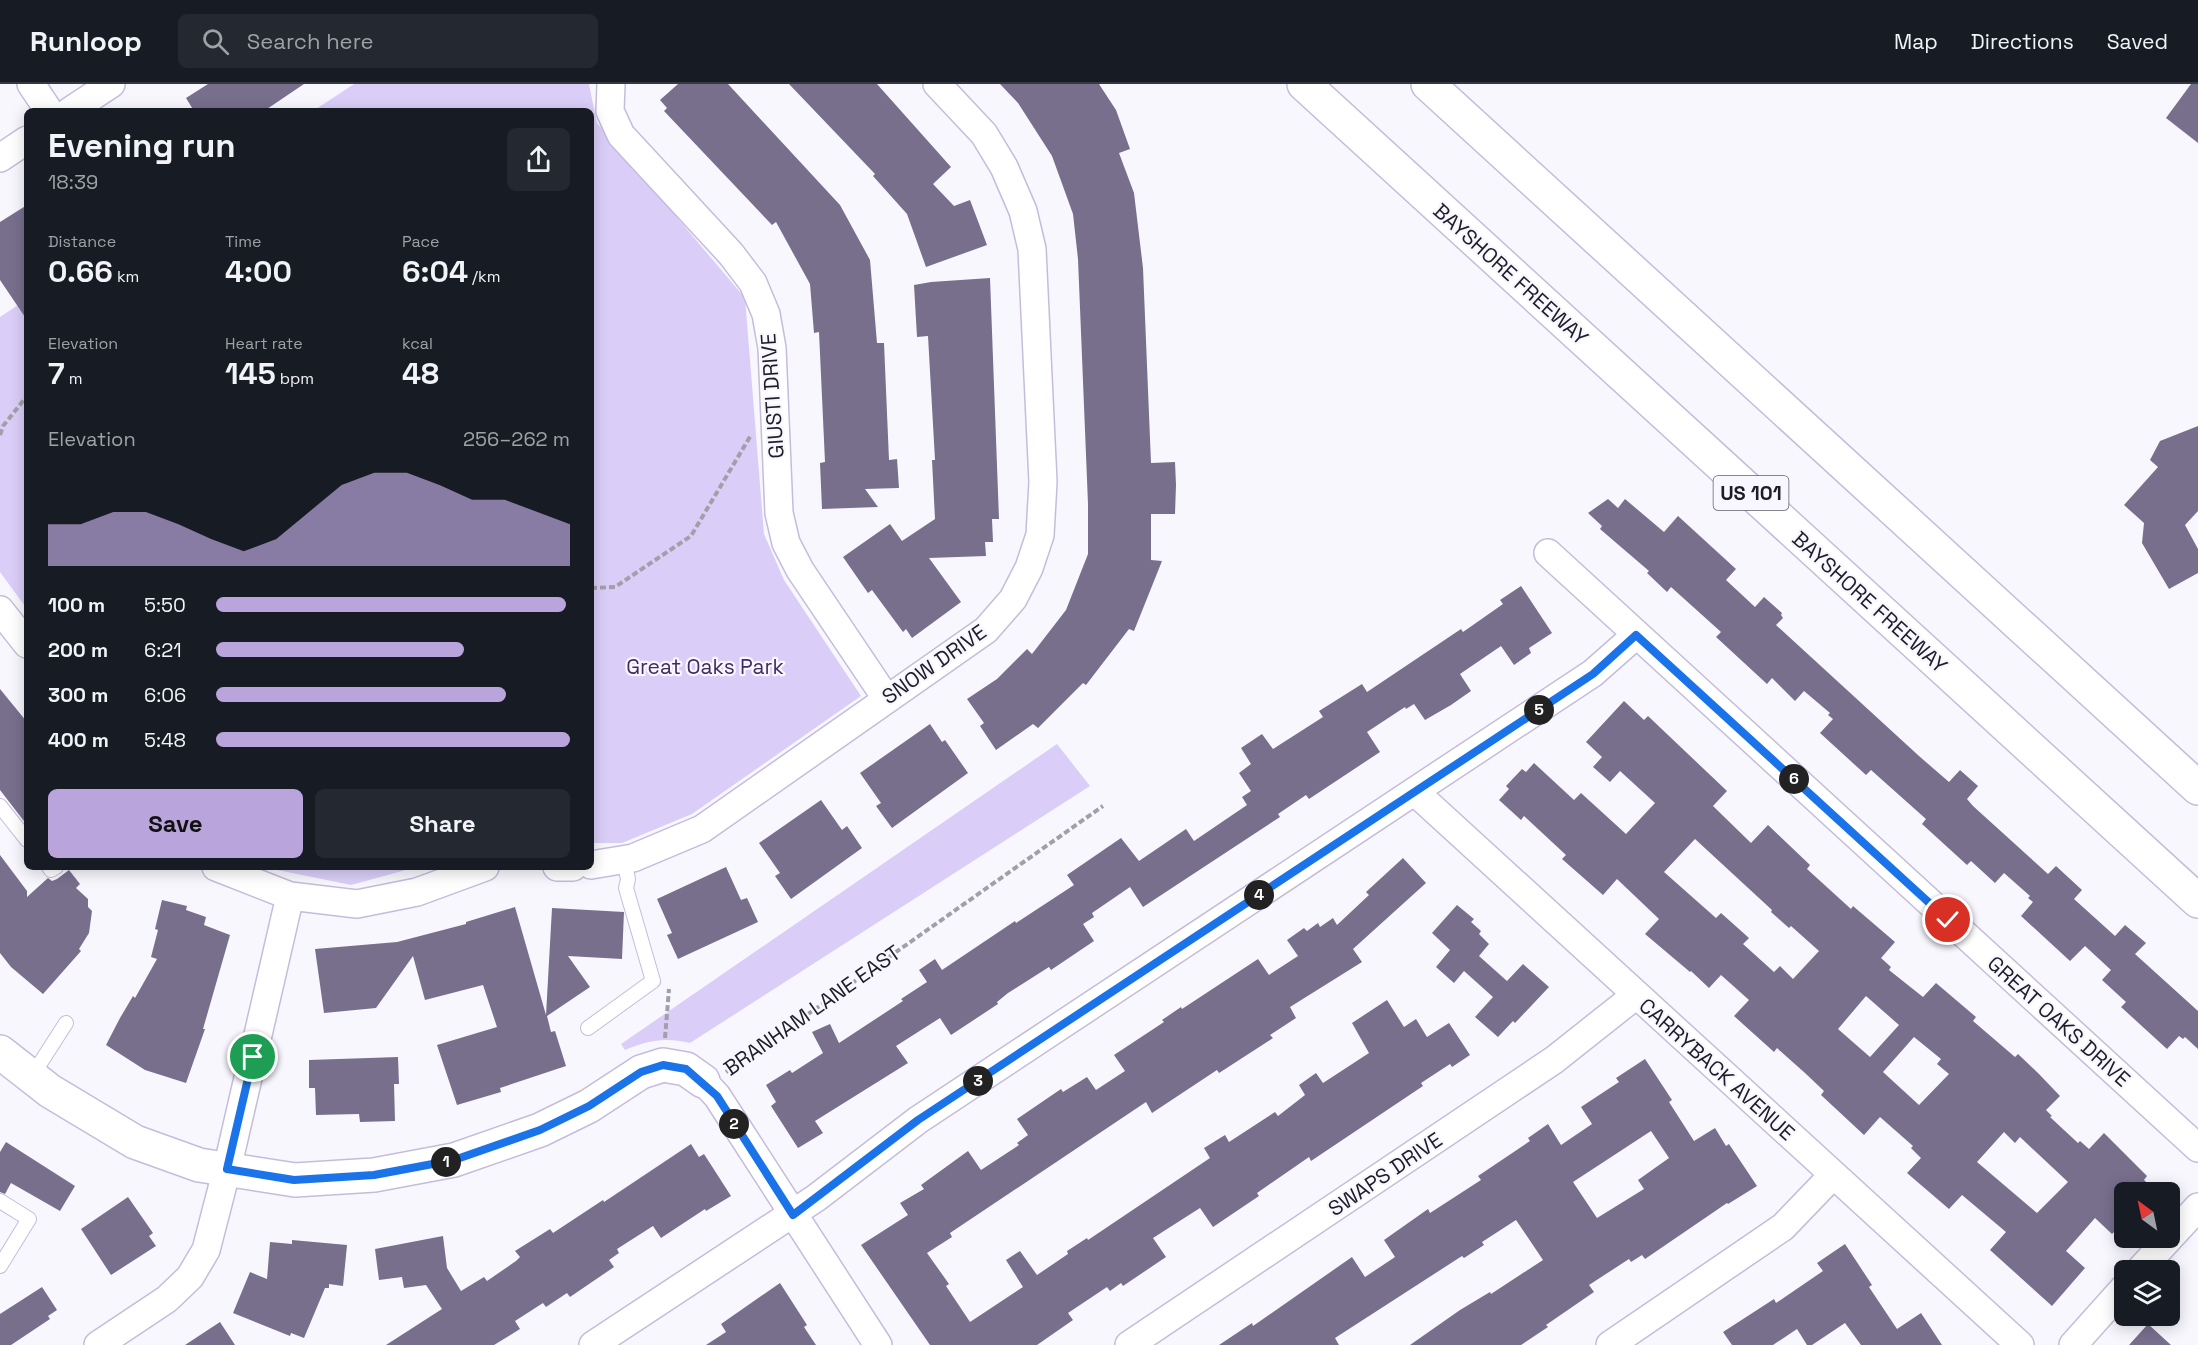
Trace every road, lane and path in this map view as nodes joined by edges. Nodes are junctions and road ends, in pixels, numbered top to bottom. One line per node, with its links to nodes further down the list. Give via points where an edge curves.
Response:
1 (31, 84): 7 (street)
2 (111, 84): 8 (street)
3 (611, 84): 19 (street, GIUSTI DRIVE, via 610,111 621,135 753,283 766,314 772,348 779,513 786,543)
4 (937, 84): 19 (street, SNOW DRIVE, via 984,134 1005,167 1028,230 1043,482 1040,535 1013,599 986,630)
5 (1304, 84): 30 (main road, BAYSHORE FREEWAY / US 101)
6 (1428, 84): 20 (main road)
7 (47, 108)
8 (75, 108)
9 (24, 142): 10 (street)
10 (0, 158)
11 (24, 400): 13 (path)
12 (753, 431): 15 (path, via 691,536 615,587)
13 (0, 435)
14 (1548, 553): 17 (street, GREAT OAKS DRIVE)
15 (594, 588)
16 (0, 610): 18 (street)
17 (1636, 635): 21 (street, via 1593,674); 39 (street, GREAT OAKS DRIVE)
18 (24, 640)
19 (886, 698): 25 (street, SNOW DRIVE, via 702,828)
20 (2198, 788)
21 (1415, 792): 32 (street, CARRYBACK AVENUE); 44 (street, via 918,1120)
22 (0, 806): 24 (lane)
23 (1103, 806): 38 (path, BRANHAM LANE EAST, via 728,1071)
24 (24, 836)
25 (624, 861): 26 (street, SNOW DRIVE); 34 (lane, via 626,888 653,981)
26 (594, 865)
27 (224, 870): 29 (street)
28 (477, 870): 29 (street, via 417,892 357,904)
29 (290, 896): 40 (street)
30 (2198, 901)
31 (669, 986): 35 (path)
32 (1636, 995): 41 (street, CARRYBACK AVENUE); 51 (street, SWAPS DRIVE, via 1554,1060)
33 (66, 1023): 37 (lane)
34 (588, 1028)
35 (665, 1042)
36 (0, 1052): 37 (main road, BRANHAM LANE EAST)
37 (31, 1077): 40 (main road, BRANHAM LANE EAST, via 135,1142 199,1165)
38 (703, 1082): 40 (main road, BRANHAM LANE EAST, via 686,1069 663,1065 641,1072 589,1106 540,1130 454,1160 374,1175 294,1180); 44 (street, via 717,1096)
39 (2198, 1148)
40 (227, 1169): 48 (street, via 206,1250 190,1277 167,1299)
41 (1833, 1175): 52 (street, via 1783,1227); 53 (street, CARRYBACK AVENUE)
42 (0, 1201): 46 (lane, via 29,1219)
43 (2198, 1207): 45 (street)
44 (793, 1215): 49 (street); 50 (street)
45 (2149, 1260)
46 (0, 1266)
47 (2114, 1299): 54 (street)
48 (98, 1345)
49 (593, 1345)
50 (878, 1345)
51 (1129, 1345)
52 (1610, 1345)
53 (2020, 1345)
54 (2073, 1345)

